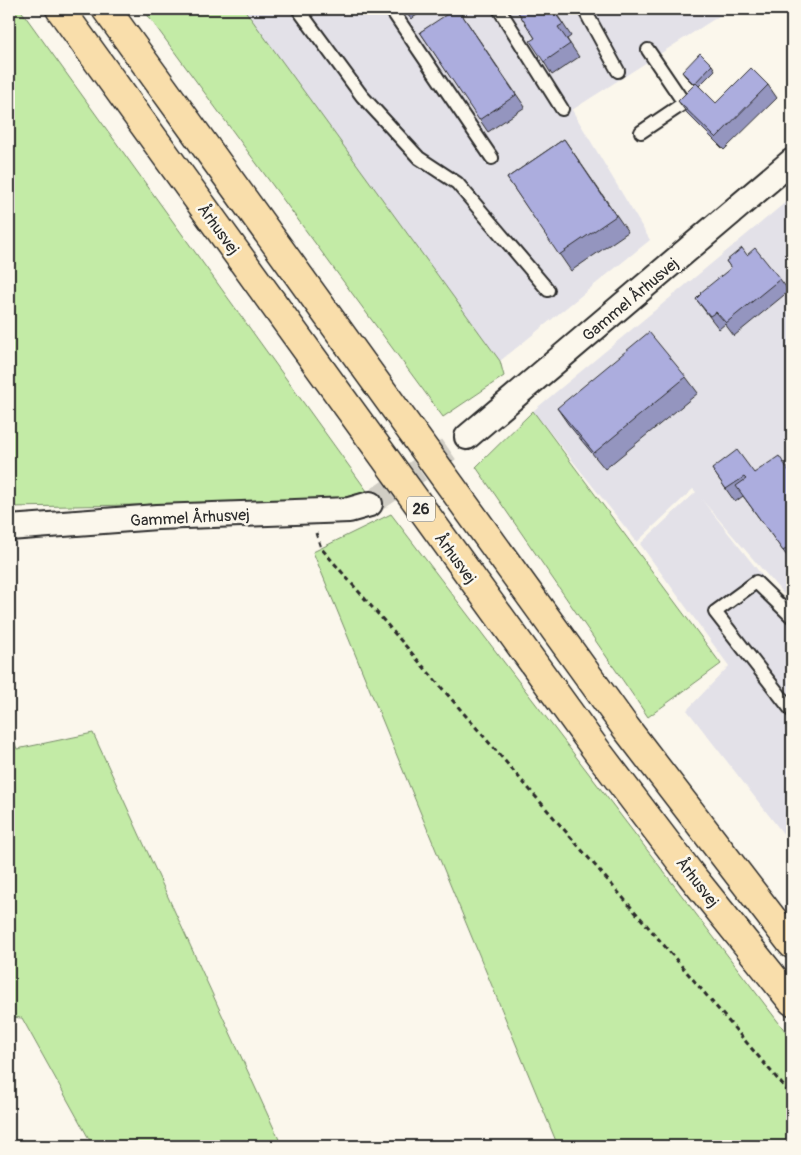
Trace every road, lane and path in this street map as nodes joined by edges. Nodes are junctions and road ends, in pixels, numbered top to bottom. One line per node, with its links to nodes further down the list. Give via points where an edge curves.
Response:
1 (60, 9): 21 (main road, Århusvej / 26, via 597,751)
2 (106, 9): 20 (main road, 26, via 626,728)
3 (298, 9): 13 (lane, via 362,96 419,158 457,183)
4 (390, 9): 11 (lane)
5 (584, 9): 8 (lane)
6 (504, 10): 9 (lane)
7 (648, 50): 10 (lane, via 684,103)
8 (618, 71)
9 (562, 109)
10 (641, 132)
11 (492, 158)
12 (792, 161): 14 (street, Gammel Århusvej)
13 (548, 290)
14 (467, 437)
15 (370, 504): 16 (street, Gammel Århusvej, via 349,510)
16 (309, 512): 17 (street, Gammel Århusvej, via 157,517); 22 (path, via 321,548)
17 (9, 528)
18 (792, 617): 19 (lane, via 756,582 715,612)
19 (792, 711)
20 (792, 944)
21 (792, 1001)
22 (792, 1096)

